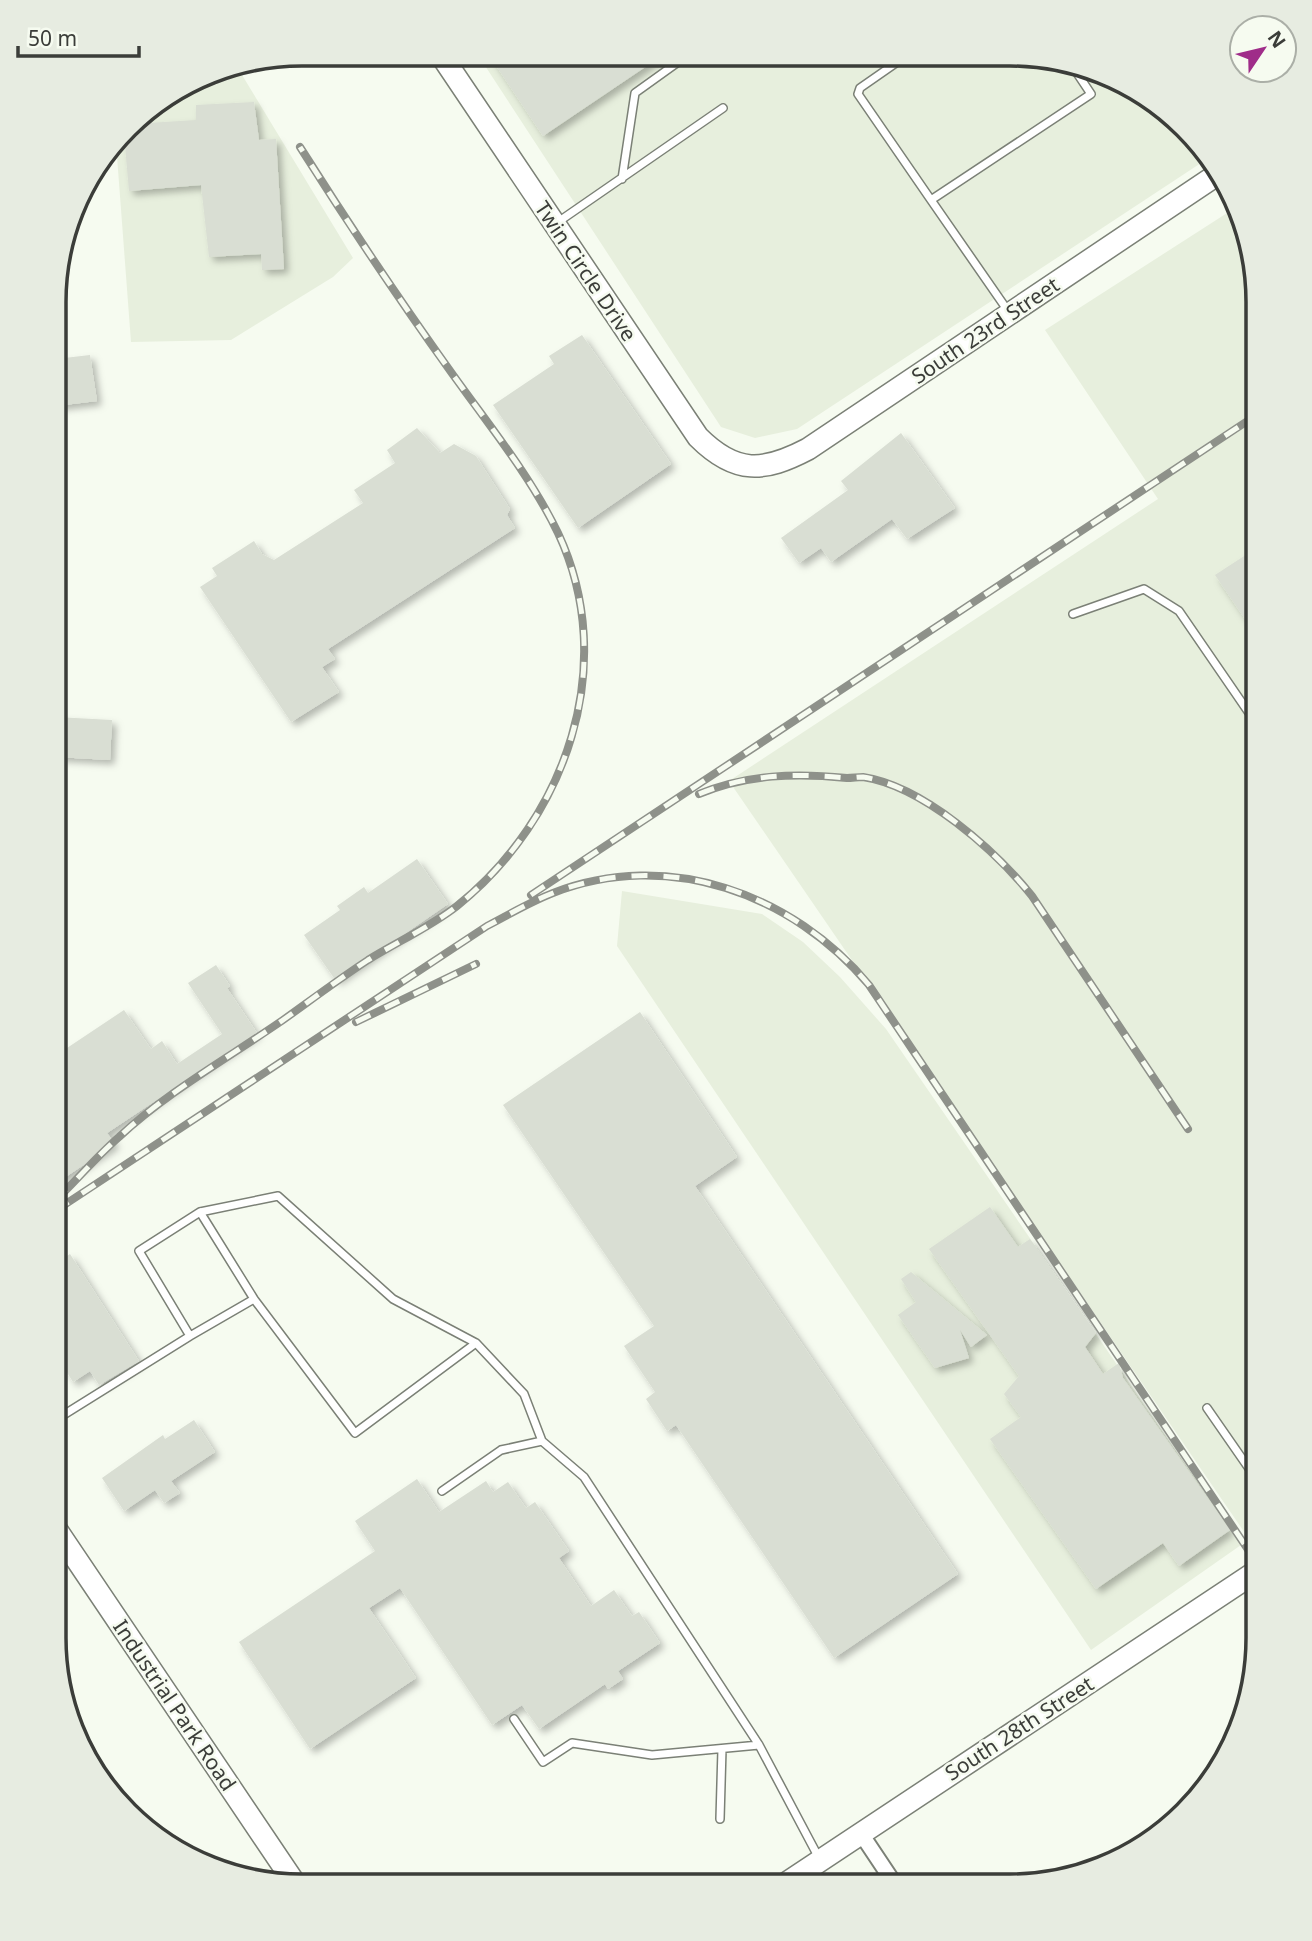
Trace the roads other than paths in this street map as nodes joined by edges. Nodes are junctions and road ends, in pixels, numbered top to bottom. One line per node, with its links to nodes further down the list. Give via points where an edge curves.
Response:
1 (448, 66): 9 (street, Twin Circle Drive)
2 (673, 66): 6 (lane, via 635,93)
3 (892, 66): 8 (lane, via 858,94)
4 (1080, 78): 8 (lane, via 1091,94)
5 (723, 107): 6 (lane)
6 (622, 179): 9 (lane)
7 (1211, 179): 10 (street, South 23rd Street)
8 (931, 200): 10 (lane)
9 (555, 224): 11 (street, Twin Circle Drive, via 698,437 712,451)
10 (1010, 313): 11 (street, South 23rd Street, via 808,449 778,464)
11 (749, 465)
12 (1073, 614): 13 (lane, via 1144,589 1179,611)
13 (1246, 708)
14 (200, 1212): 15 (lane); 16 (lane, via 139,1251); 17 (lane, via 278,1196 393,1299)
15 (254, 1299): 16 (lane); 17 (lane, via 355,1433)
16 (190, 1336): 19 (lane)
17 (476, 1343): 20 (lane, via 524,1394)
18 (1207, 1408): 21 (lane)
19 (66, 1413)
20 (542, 1441): 22 (lane, via 501,1450); 26 (lane, via 584,1477)
21 (1245, 1463)
22 (442, 1492)
23 (66, 1544): 31 (street, Industrial Park Road)
24 (1245, 1579): 29 (street, South 28th Street)
25 (514, 1719): 27 (lane, via 543,1762 572,1743 652,1755)
26 (759, 1745): 27 (lane); 30 (lane)
27 (722, 1748): 28 (lane)
28 (720, 1819)
29 (860, 1832): 30 (street, South 28th Street); 33 (street)
30 (820, 1860): 32 (street, South 28th Street)
31 (288, 1873)
32 (800, 1874)
33 (888, 1874)

